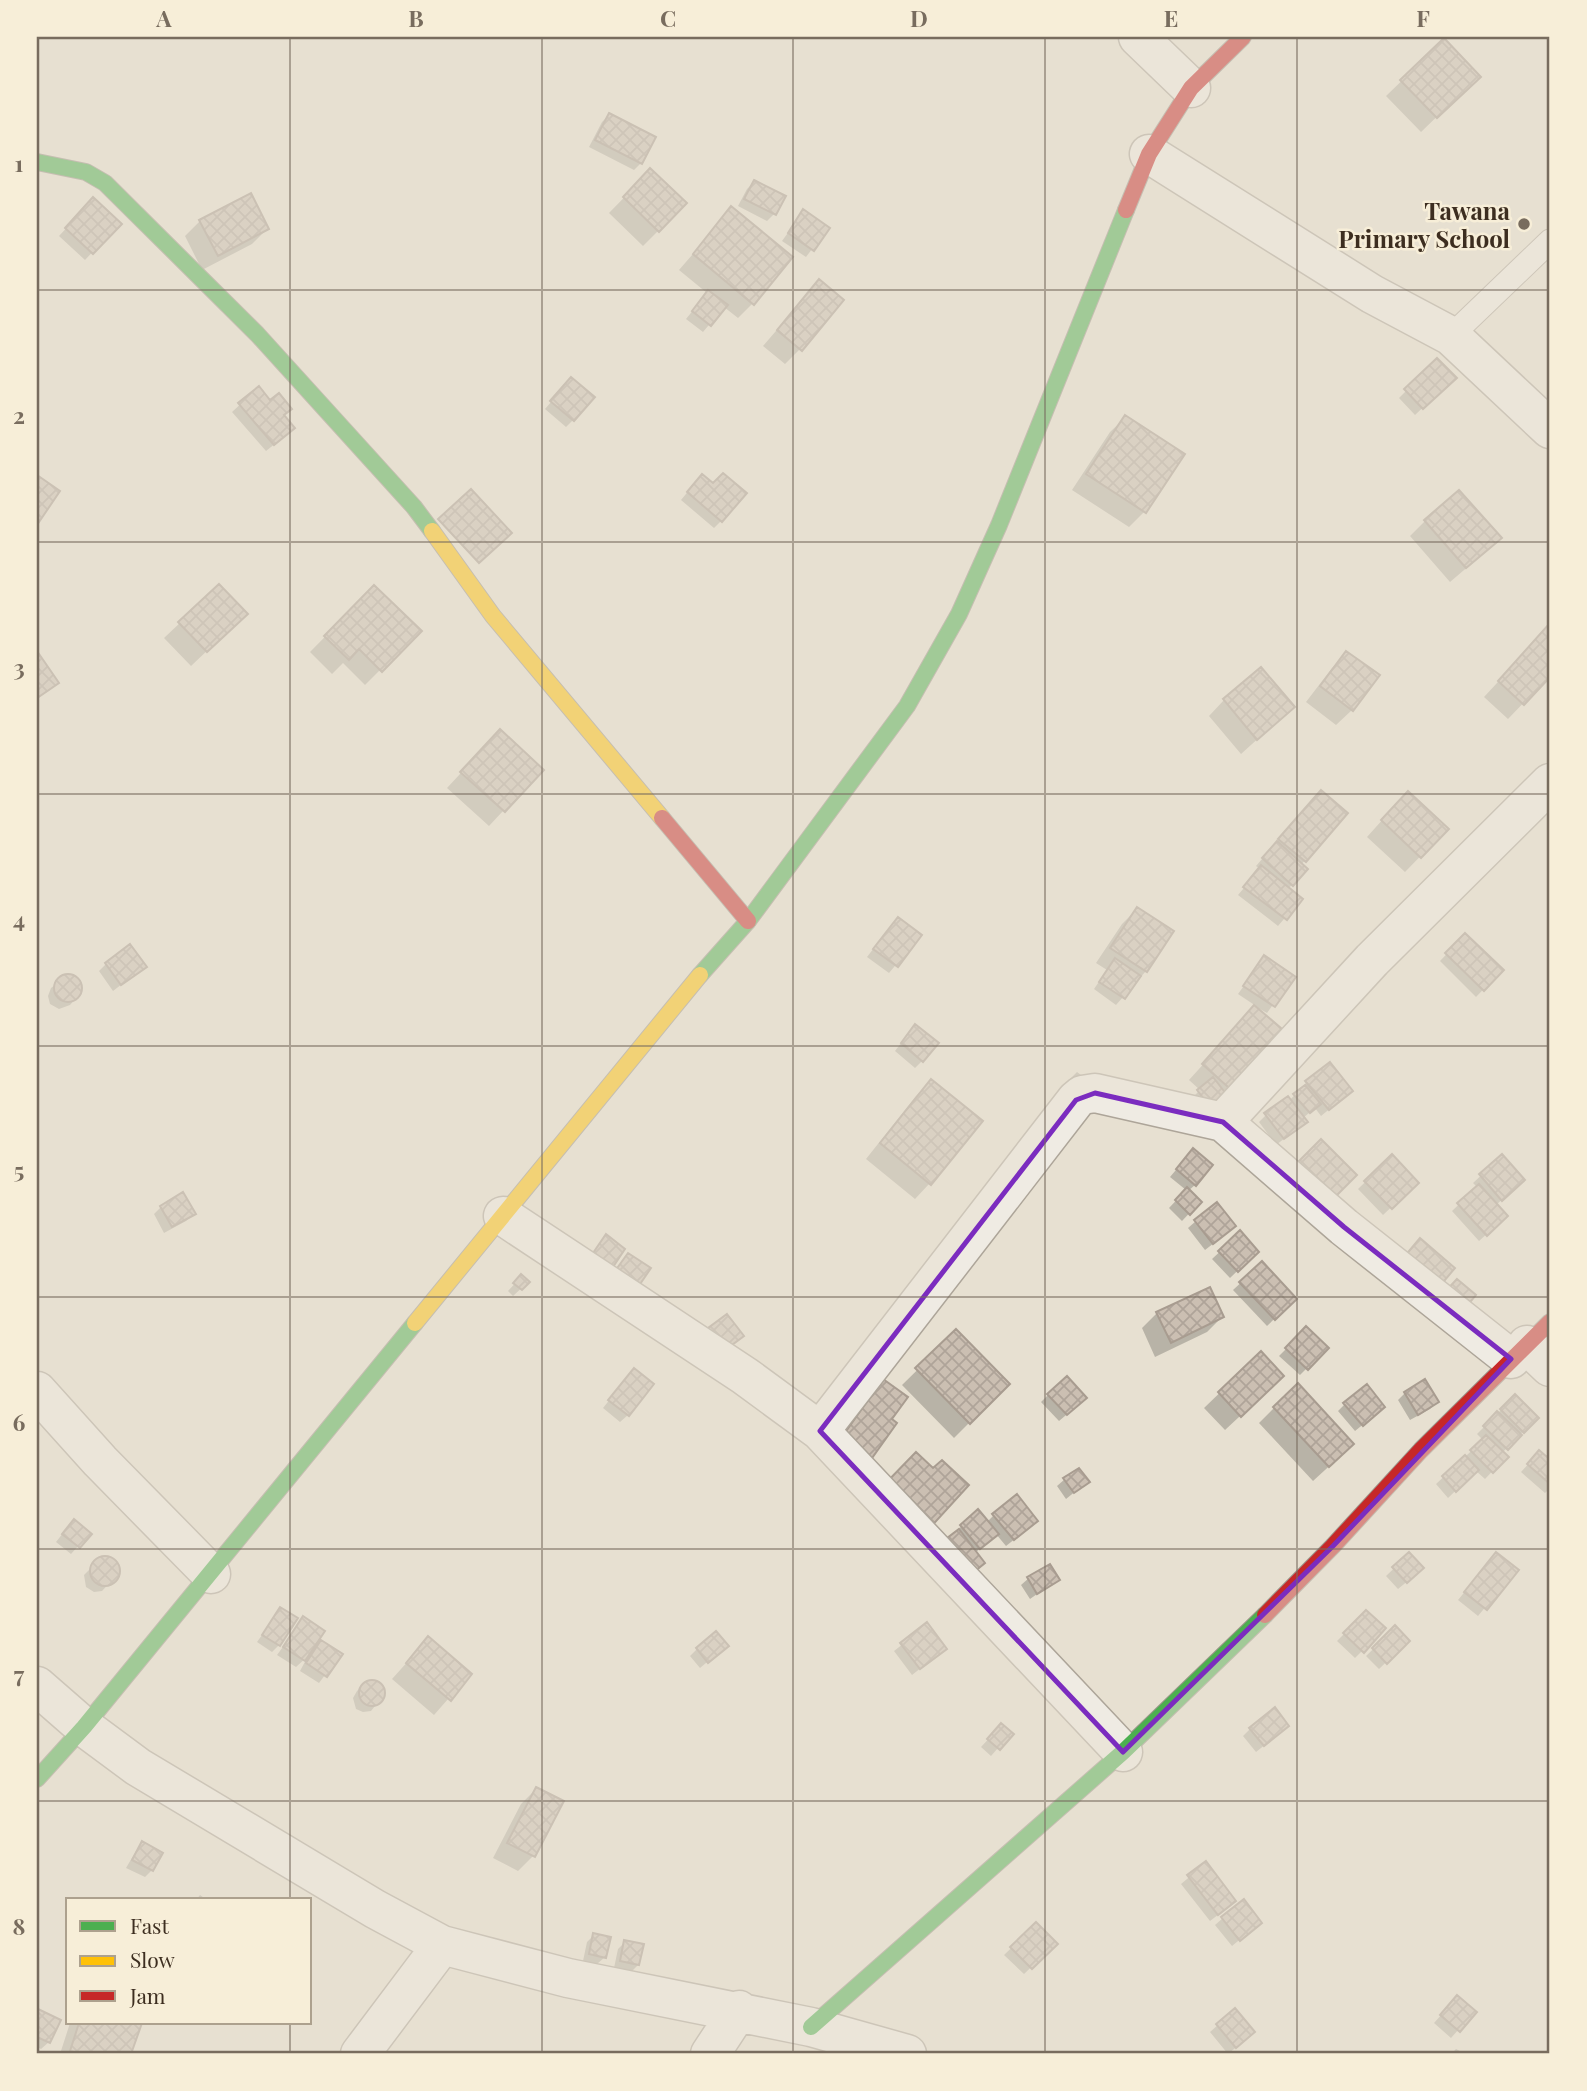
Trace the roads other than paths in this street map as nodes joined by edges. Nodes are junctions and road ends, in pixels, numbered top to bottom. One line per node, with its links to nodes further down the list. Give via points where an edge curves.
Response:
1 (1138, 37): 3 (street)
2 (1243, 37): 3 (street)
3 (1191, 88): 4 (street)
4 (1149, 154): 7 (street, via 1373,294); 10 (street, via 959,614 907,706)
5 (37, 162): 10 (street, via 86,172 104,183 257,334 414,507 493,617)
6 (1550, 241): 7 (lane)
7 (1451, 336): 8 (street)
8 (1550, 429)
9 (1550, 783): 11 (street, via 1372,960)
10 (748, 921): 12 (street)
11 (1223, 1122): 13 (street, via 1344,1227); 15 (street, via 1095,1093 1082,1095)
12 (503, 1216): 15 (street, via 746,1376); 16 (street)
13 (1535, 1348): 19 (street, via 1421,1450 1333,1546)
14 (37, 1391): 16 (street)
15 (820, 1431): 19 (street)
16 (211, 1574): 18 (street)
17 (37, 1686): 18 (street)
18 (85, 1727): 20 (street); 21 (street, via 138,1767)
19 (1123, 1752): 23 (street)
20 (37, 1779)
21 (442, 1945): 22 (street, via 568,1978); 24 (street)
22 (739, 2010): 23 (street); 25 (street)
23 (811, 2027): 26 (street)
24 (360, 2054)
25 (710, 2054)
26 (907, 2054)

